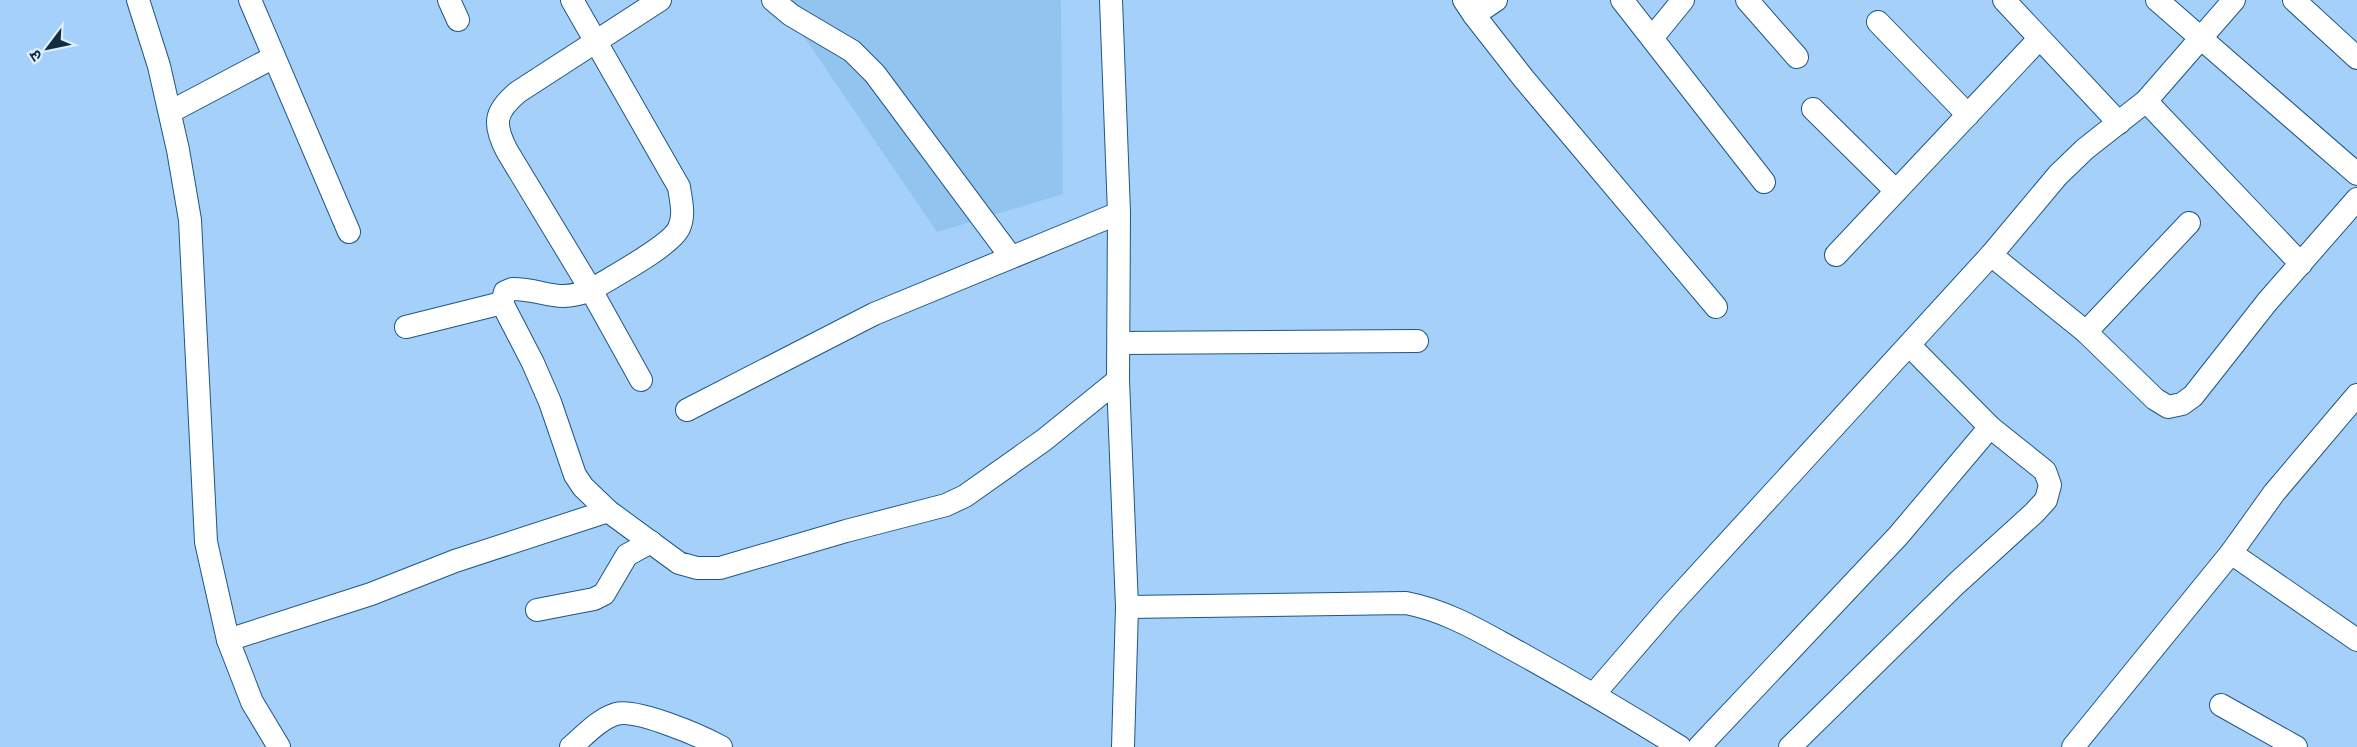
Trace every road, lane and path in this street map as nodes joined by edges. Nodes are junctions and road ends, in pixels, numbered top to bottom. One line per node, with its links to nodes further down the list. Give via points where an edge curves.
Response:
1 (138, 0): 26 (street)
2 (250, 0): 21 (street)
3 (572, 0): 20 (street)
4 (660, 0): 20 (street)
5 (773, 0): 38 (street, via 852,51 875,74)
6 (1111, 0): 33 (street)
7 (1496, 0): 15 (street)
8 (1622, 0): 17 (street)
9 (1683, 0): 17 (street)
10 (1747, 0): 22 (street)
11 (2004, 0): 18 (street)
12 (2157, 0): 19 (street)
13 (2234, 0): 19 (street)
14 (2294, 0): 23 (street)
15 (1469, 8): 42 (street)
16 (1878, 22): 27 (street)
17 (1652, 38): 30 (street)
18 (2039, 39): 27 (street); 28 (street)
19 (2199, 39): 24 (street); 29 (street)
20 (597, 42): 40 (street, via 679,187 683,212 678,230 665,244); 40 (street, via 518,92 498,117 498,133 507,151)
21 (274, 57): 26 (street); 35 (street)
22 (1797, 57)
23 (2357, 58)
24 (2146, 101): 28 (street); 39 (street)
25 (1813, 109): 31 (street)
26 (170, 112): 58 (street, via 190,220 206,542)
27 (1968, 115): 31 (street)
28 (2120, 123): 37 (street, via 2071,161)
29 (2357, 174)
30 (1764, 182)
31 (1896, 191): 36 (street)
32 (2357, 199): 39 (street)
33 (1119, 213): 38 (street); 46 (street)
34 (2189, 223): 44 (street)
35 (349, 232)
36 (1836, 255)
37 (1991, 255): 44 (street); 47 (street)
38 (1011, 257): 51 (street, via 874,314)
39 (2301, 264): 44 (street, via 2193,396 2182,404 2168,407 2155,399)
40 (591, 290): 41 (street, via 563,297 512,289 505,292); 48 (street)
41 (502, 303): 43 (street); 53 (street, via 550,402 575,475 592,498)
42 (1716, 307)
43 (406, 327)
44 (2086, 332)
45 (1417, 341): 46 (street)
46 (1120, 343): 49 (street)
47 (1909, 345): 52 (street); 60 (street)
48 (641, 380)
49 (1118, 380): 54 (street, via 1044,440 965,496 946,505 720,568 679,563); 56 (street)
50 (2357, 395): 55 (street, via 2274,493)
51 (687, 410)
52 (1990, 427): 67 (street, via 1898,536); 68 (street, via 2045,471 2050,485 2046,500)
53 (608, 511): 54 (street); 58 (street)
54 (651, 542): 57 (street, via 627,555 604,594)
55 (2231, 553): 59 (street); 69 (street)
56 (1128, 607): 60 (street, via 1406,603 1457,619); 65 (street)
57 (537, 610)
58 (228, 640): 62 (street, via 252,702)
59 (2357, 640)
60 (1588, 691): 66 (street)
61 (2221, 705): 70 (street)
62 (279, 747)
63 (571, 747): 64 (street, via 599,723 614,714 628,712)
64 (721, 747)
65 (1123, 747)
66 (1680, 747)
67 (1699, 747)
68 (1790, 747)
69 (2073, 747)
70 (2295, 747)

